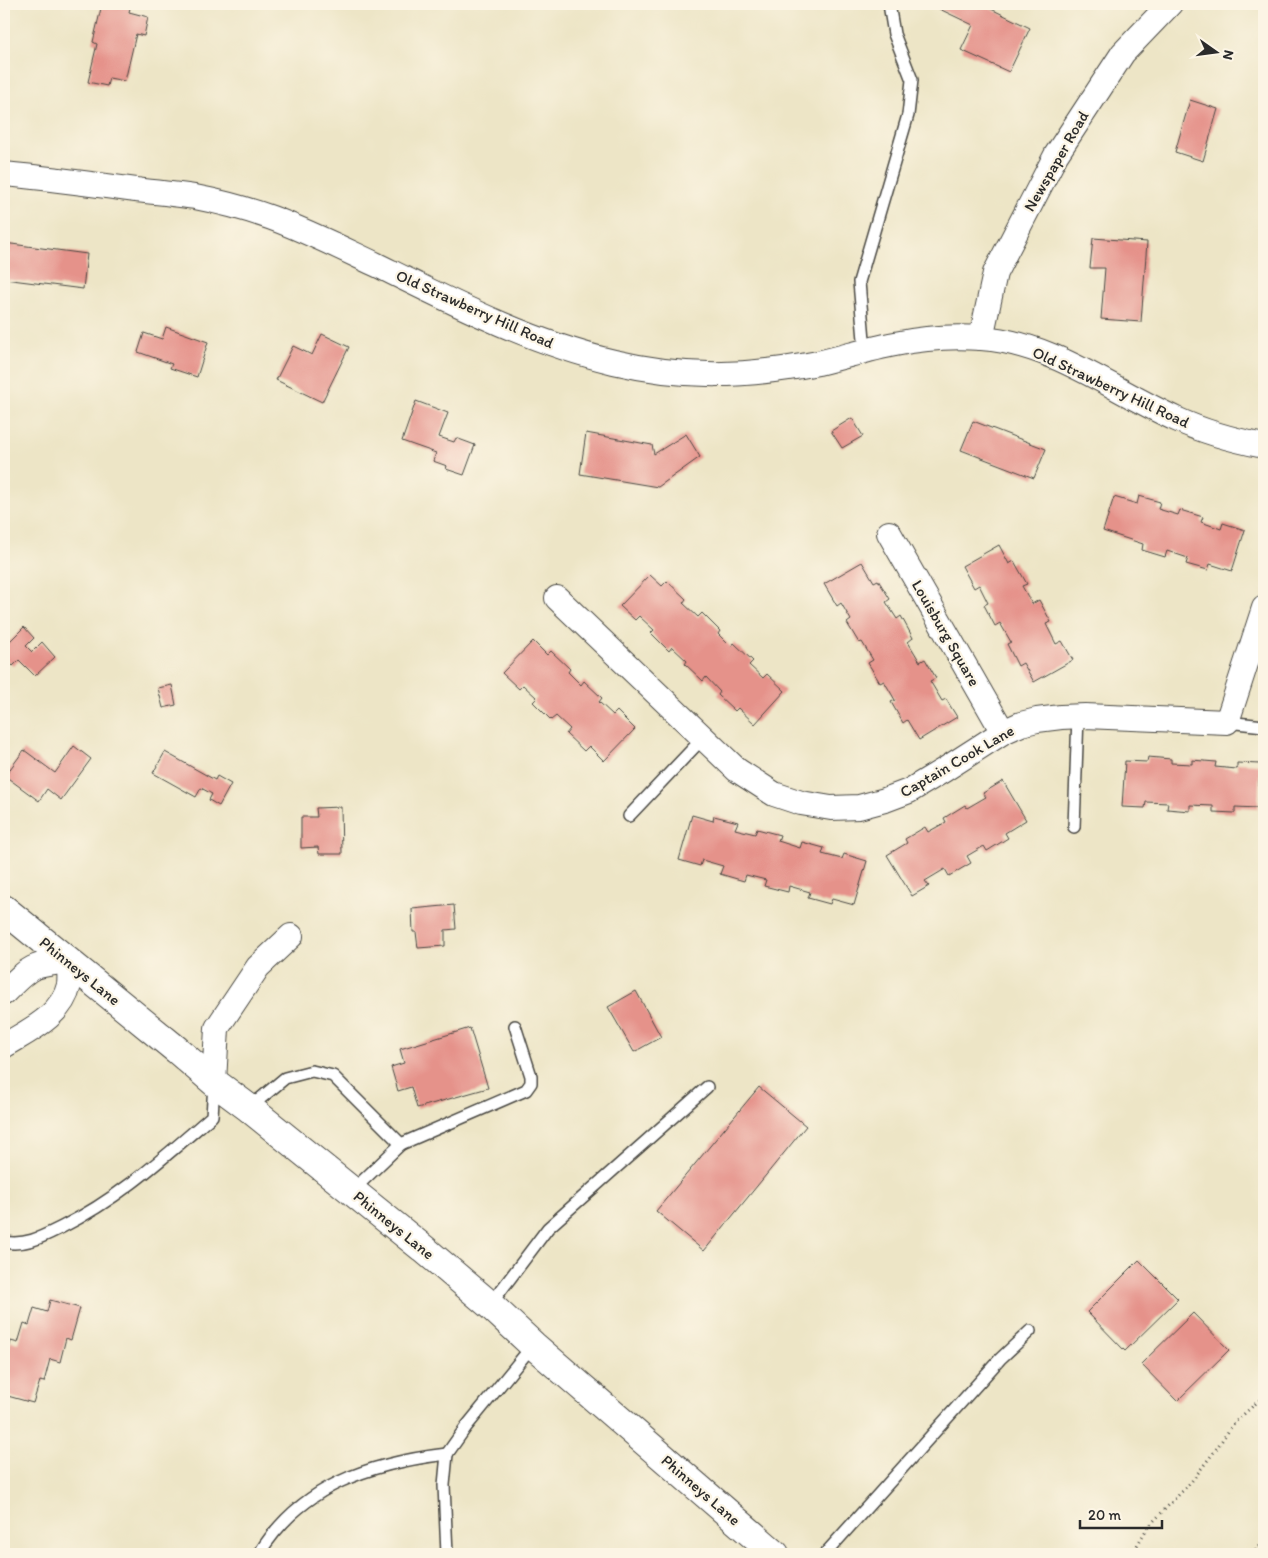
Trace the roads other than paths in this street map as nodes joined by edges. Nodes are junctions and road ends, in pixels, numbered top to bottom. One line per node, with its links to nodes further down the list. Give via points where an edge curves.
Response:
1 (889, 4): 5 (lane, via 894,34 912,80 908,115 859,282)
2 (1170, 4): 4 (street, Newspaper Road, via 1123,53 1056,155 995,273)
3 (4, 174): 5 (street, Old Strawberry Hill Road, via 197,198 238,207 309,233 479,315 560,347 617,363 680,374 749,373)
4 (981, 338): 5 (street, Old Strawberry Hill Road, via 928,339); 6 (street, Old Strawberry Hill Road, via 1034,349 1067,362 1210,434)
5 (864, 351)
6 (1264, 446)
7 (889, 533): 13 (street, Louisburg Square)
8 (557, 598): 14 (street, Captain Cook Lane)
9 (1264, 608): 11 (street)
10 (1078, 716): 11 (street, Captain Cook Lane); 13 (street, Captain Cook Lane, via 1037,720); 16 (lane)
11 (1227, 722): 12 (lane)
12 (1264, 726)
13 (1003, 732): 14 (street, Captain Cook Lane, via 909,790 859,807 831,808 774,794 736,770)
14 (703, 738): 15 (lane)
15 (629, 816)
16 (1074, 827)
17 (4, 908): 19 (main road, Phinneys Lane)
18 (291, 936): 23 (street, via 258,967 217,1028)
19 (69, 962): 20 (street, via 30,969); 22 (street, via 69,985 54,1012); 23 (main road, Phinneys Lane)
20 (4, 993)
21 (515, 1026): 26 (lane, via 531,1076 526,1090)
22 (4, 1046)
23 (214, 1082): 25 (main road, Phinneys Lane); 28 (lane, via 212,1116 125,1189 87,1215 32,1241)
24 (707, 1086): 29 (lane, via 548,1228)
25 (249, 1108): 26 (lane, via 285,1078 312,1071 333,1076); 27 (main road, Phinneys Lane)
26 (401, 1144): 27 (lane)
27 (352, 1191): 29 (main road, Phinneys Lane)
28 (4, 1242)
29 (490, 1305): 31 (main road, Phinneys Lane)
30 (1030, 1331): 36 (lane, via 1000,1359)
31 (533, 1345): 32 (lane); 35 (main road, Phinneys Lane)
32 (447, 1454): 33 (lane, via 362,1472 340,1481 303,1503 284,1520); 34 (lane, via 444,1485)
33 (259, 1554)
34 (447, 1554)
35 (775, 1554)
36 (825, 1554)

